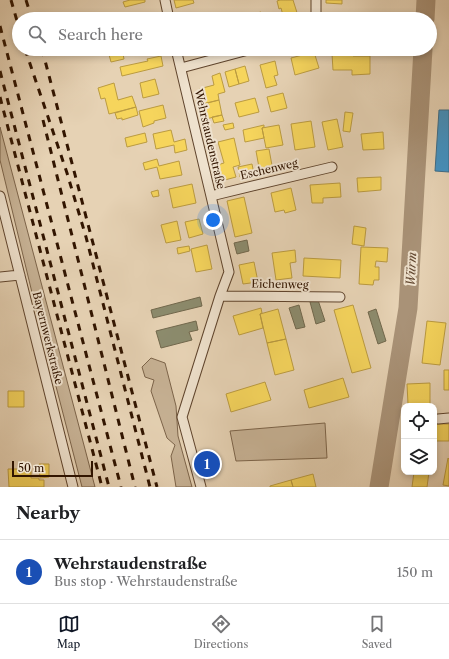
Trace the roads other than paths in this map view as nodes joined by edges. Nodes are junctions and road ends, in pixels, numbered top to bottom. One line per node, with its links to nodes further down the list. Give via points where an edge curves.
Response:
1 (164, 0): 3 (street)
2 (316, 0): 4 (street)
3 (167, 12)
4 (316, 12)
5 (178, 56): 7 (street, Wehrstaudenstraße)
6 (226, 56): 7 (street)
7 (181, 68): 10 (street, Wehrstaudenstraße)
8 (332, 166): 10 (street, Eschenweg)
9 (0, 196): 11 (street, Bayernwerkstraße)
10 (211, 196): 14 (street, Wehrstaudenstraße, via 229,272)
11 (2, 215): 12 (street, Bayernwerkstraße)
12 (20, 276): 13 (street); 18 (street, Bayernwerkstraße)
13 (1, 277)
14 (220, 296): 15 (street, Eichenweg); 19 (street, Wehrstaudenstraße, via 182,417)
15 (340, 297)
16 (438, 418): 17 (street)
17 (449, 418)
18 (73, 487)
19 (201, 487)

